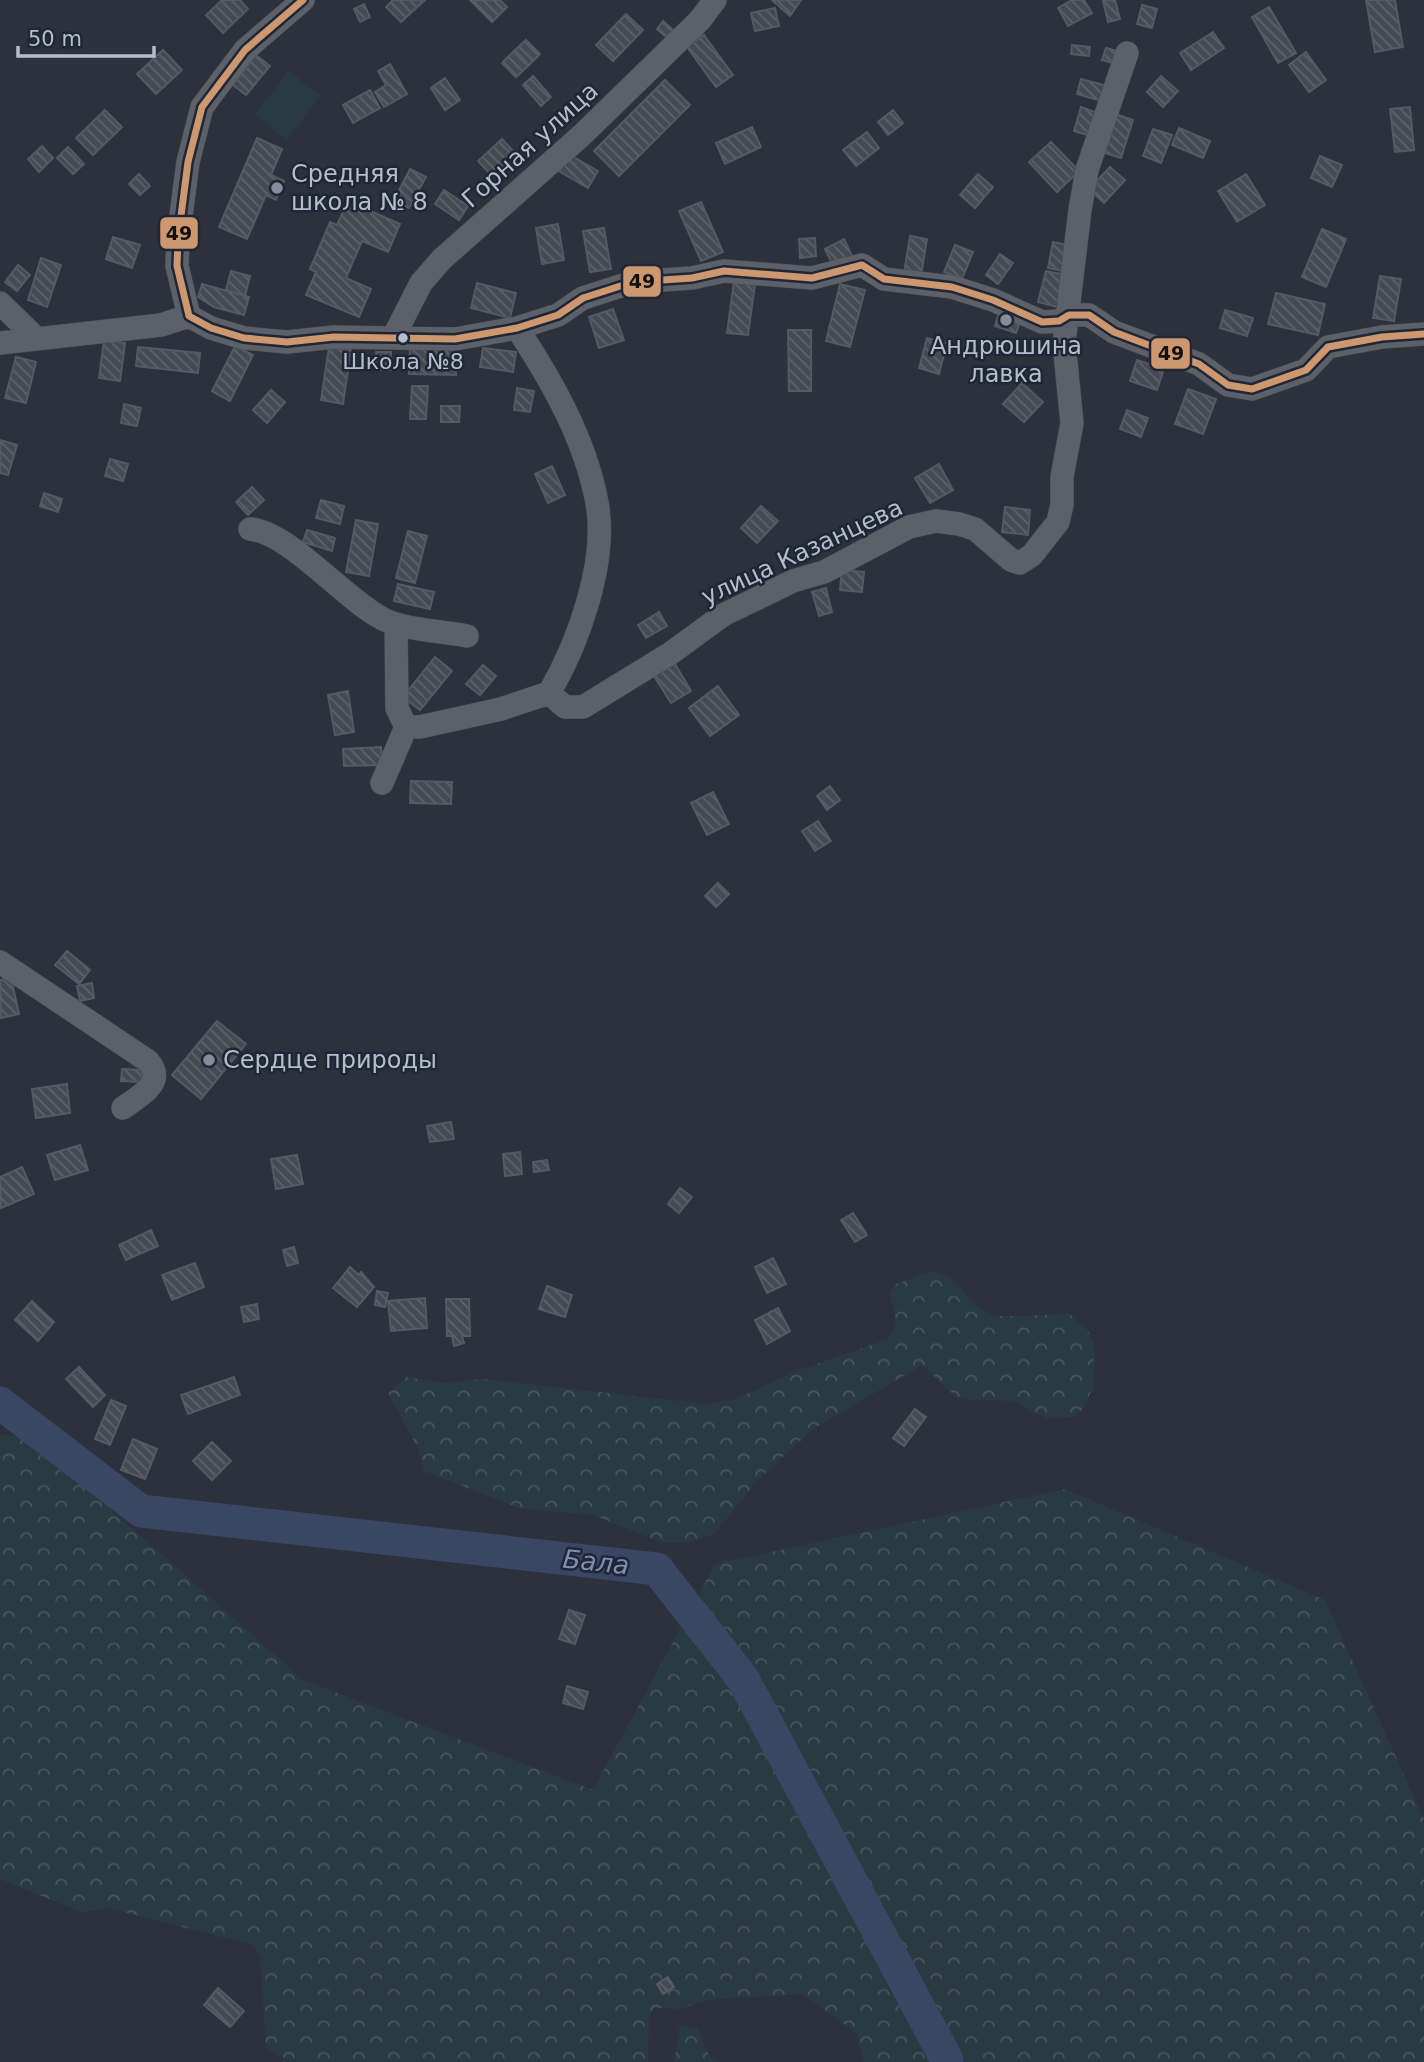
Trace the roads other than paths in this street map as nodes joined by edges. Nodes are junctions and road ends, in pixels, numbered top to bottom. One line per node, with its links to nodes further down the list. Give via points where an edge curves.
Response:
1 (303, 0): 5 (street, via 246,50 202,107 188,162 178,239 178,279)
2 (715, 0): 9 (street, Горная улица, via 600,118 442,259 421,283)
3 (1127, 53): 6 (street, улица Казанцева, via 1087,170)
4 (0, 303): 10 (street)
5 (189, 316): 9 (street, via 244,338 287,342); 10 (street, via 161,325)
6 (1069, 316): 7 (street, via 1042,322 952,287 884,279 862,265 853,265 812,278 724,271 633,282 583,298 558,315); 8 (street, via 1089,315 1114,331 1199,364 1227,385 1252,389 1306,370 1328,347); 15 (street, улица Казанцева, via 1064,343 1072,423 1062,505 1058,522 1032,555 1020,563 1011,560 975,529 959,524 936,521 909,527 824,572 723,615 583,707 565,707)
7 (517, 328): 9 (street, via 455,339); 15 (street, via 583,451 597,505 598,541 587,601 565,666)
8 (1424, 334)
9 (393, 338)
10 (37, 339): 11 (street)
11 (0, 343)
12 (250, 529): 13 (street, via 273,535 348,596)
13 (396, 624): 14 (street); 16 (street, via 397,708)
14 (467, 636)
15 (550, 693): 16 (street, via 501,709)
16 (406, 727): 17 (street)
17 (382, 783)
18 (0, 962): 19 (street, via 155,1069 149,1089)
19 (123, 1108)

